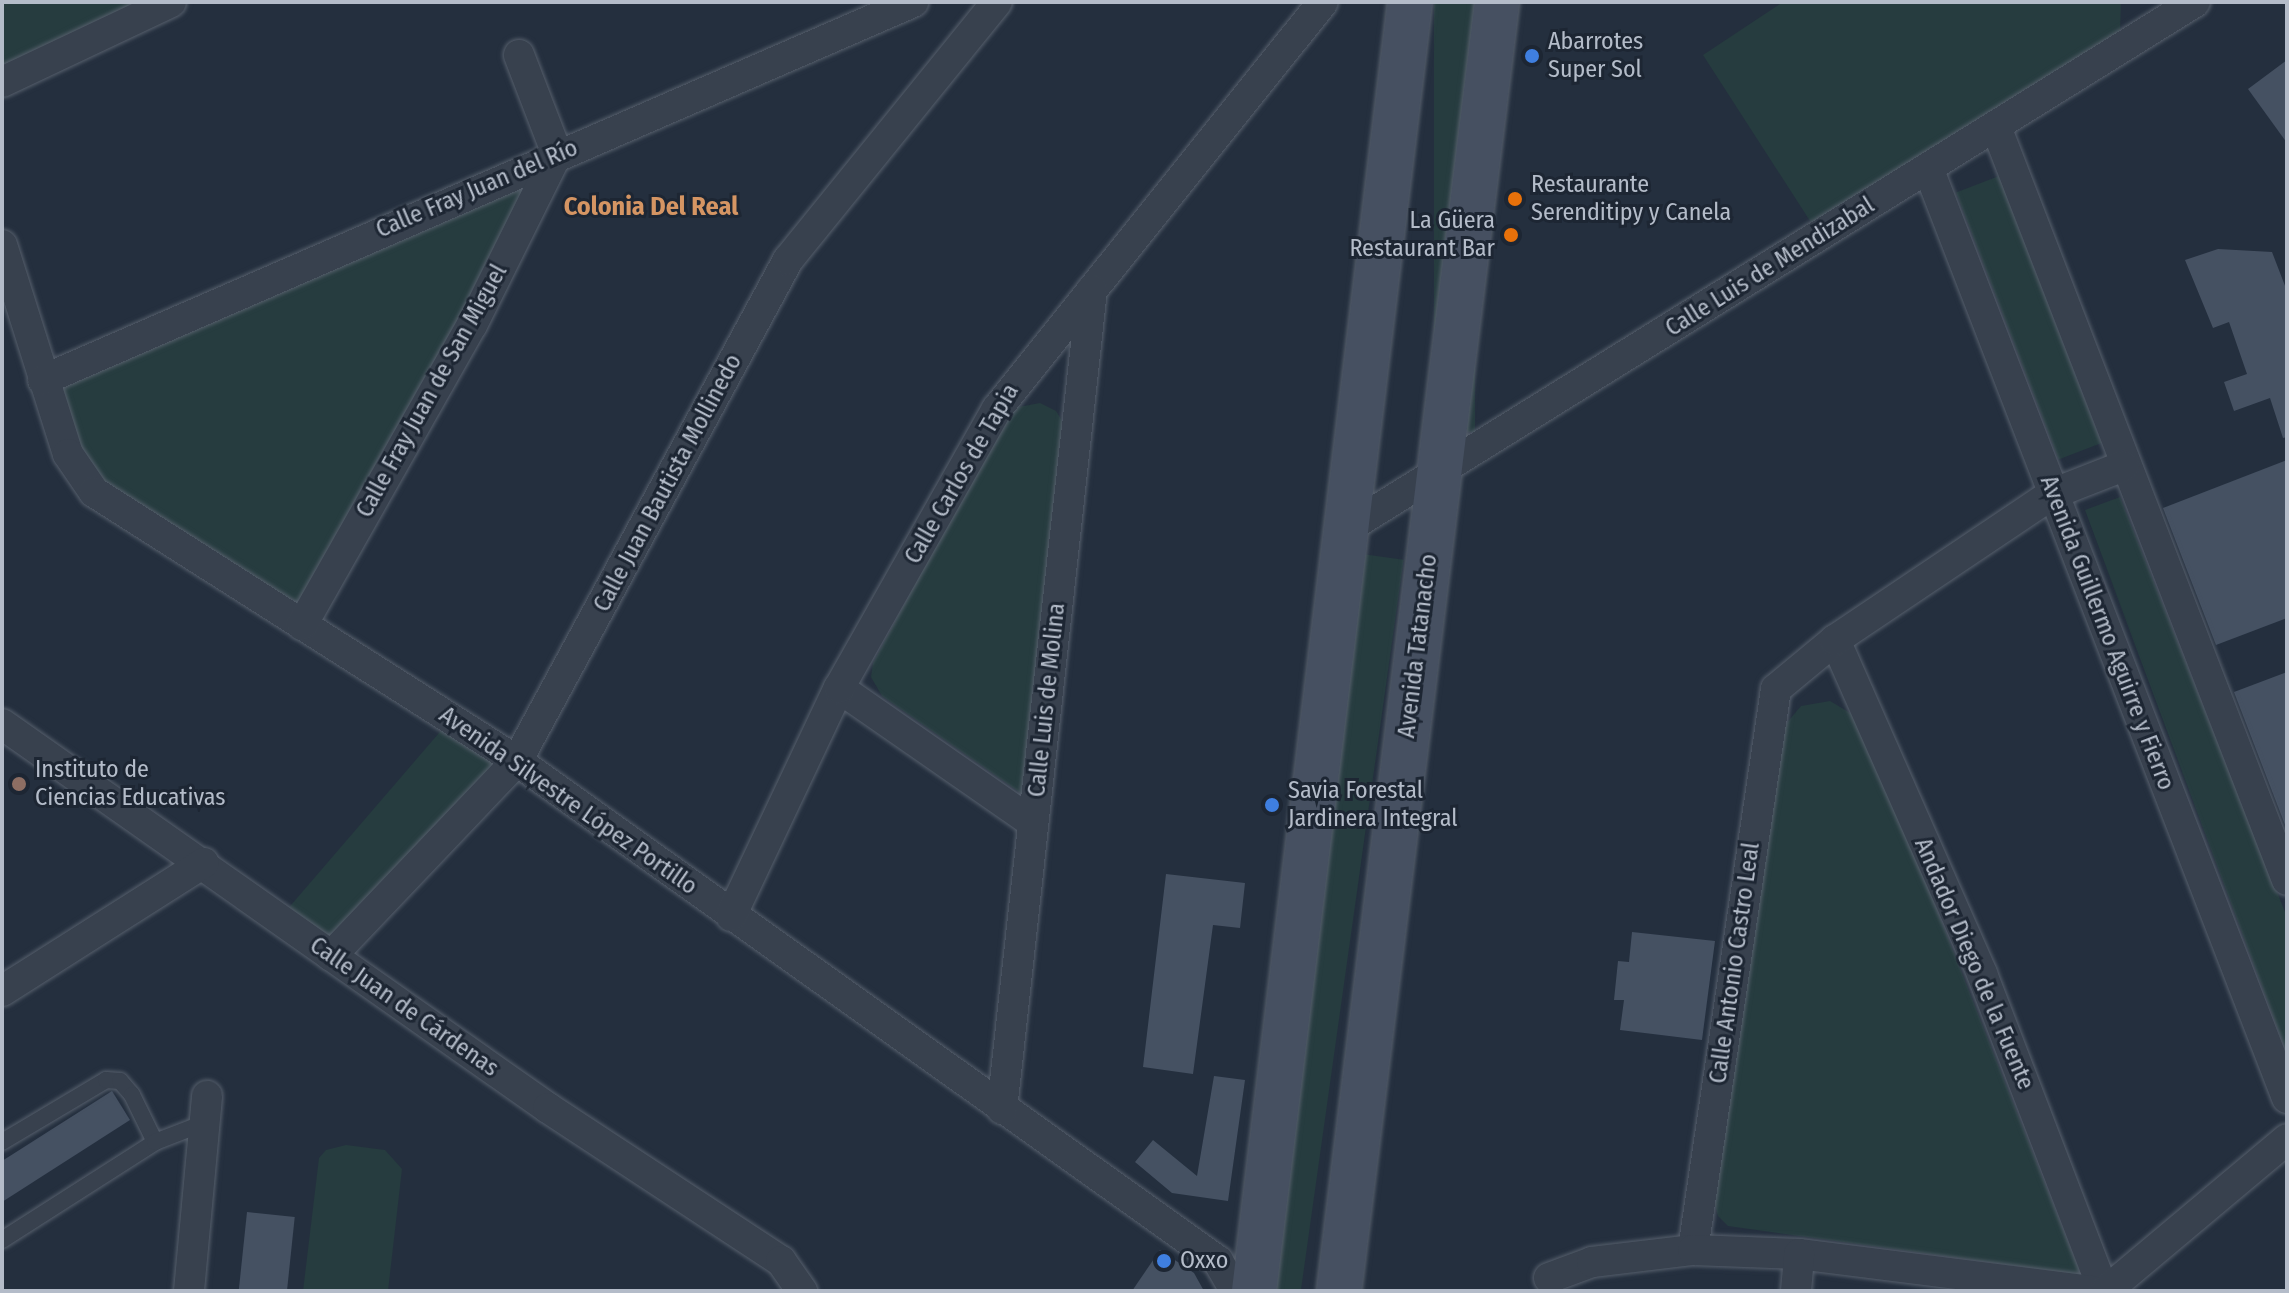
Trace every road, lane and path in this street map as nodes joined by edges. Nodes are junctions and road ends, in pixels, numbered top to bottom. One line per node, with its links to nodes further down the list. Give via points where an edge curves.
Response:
1 (171, 2): 9 (street)
2 (913, 2): 11 (street, Calle Fray Juan del Río)
3 (997, 2): 24 (street, Calle Juan Bautista Mollinedo, via 788,260)
4 (1323, 2): 14 (street, Calle Carlos de Tapia)
5 (1410, 2): 19 (street)
6 (1497, 2): 17 (street, Avenida Tatanacho)
7 (2195, 2): 10 (street, Calle Luis de Mendizabal)
8 (519, 55): 11 (street)
9 (2, 82)
10 (1996, 127): 12 (street, Calle Luis de Mendizabal); 16 (street)
11 (557, 154): 15 (street, Calle Fray Juan del Río); 20 (street, Calle Fray Juan de San Miguel, via 472,325)
12 (1928, 168): 17 (street, Calle Luis de Mendizabal); 18 (street, Avenida Guillermo Aguirre y Fierro)
13 (2, 245): 15 (street, Avenida Silvestre López Portillo)
14 (1092, 290): 22 (street, Calle Carlos de Tapia, via 997,409); 25 (street, Calle Luis de Molina)
15 (43, 380): 20 (street, Avenida Silvestre López Portillo, via 68,454 94,492)
16 (2124, 466): 18 (street, Calle Antonio Castro Leal); 27 (street)
17 (1439, 476): 19 (street, Calle Luis de Mendizabal); 45 (street, Avenida Tatanacho)
18 (2052, 494): 21 (street, Calle Antonio Castro Leal); 31 (street, Avenida Guillermo Aguirre y Fierro)
19 (1343, 531): 44 (street)
20 (302, 625): 24 (street, Avenida Silvestre López Portillo)
21 (1835, 640): 38 (street, Calle Antonio Castro Leal, via 1776,689); 48 (street, Andador Diego de la Fuente, via 1982,974)
22 (839, 688): 25 (street); 28 (street, Calle Carlos de Tapia)
23 (2, 724): 26 (street, Calle Juan de Cárdenas)
24 (517, 761): 28 (street, Avenida Silvestre López Portillo); 29 (street, Calle Juan Bautista Mollinedo)
25 (1033, 823): 32 (street, Calle Luis de Molina)
26 (204, 863): 29 (street, Calle Juan de Cárdenas); 30 (street)
27 (2287, 880)
28 (731, 916): 32 (street, Avenida Silvestre López Portillo)
29 (331, 956): 42 (street, Calle Juan de Cárdenas, via 548,1108 781,1261)
30 (2, 991)
31 (2287, 1098)
32 (1002, 1109): 43 (street, Avenida Silvestre López Portillo, via 1218,1261)
33 (205, 1110): 36 (lane); 41 (street)
34 (2287, 1139): 48 (street)
35 (2, 1142): 36 (lane, via 106,1080 120,1081 132,1095)
36 (155, 1142): 37 (lane)
37 (2, 1240)
38 (1693, 1250): 39 (street); 40 (street, via 1592,1262)
39 (1799, 1254): 46 (street); 47 (street)
40 (1549, 1278)
41 (189, 1291)
42 (802, 1291)
43 (1235, 1291)
44 (1254, 1291)
45 (1339, 1291)
46 (1796, 1291)
47 (2093, 1291)
48 (2105, 1291)

